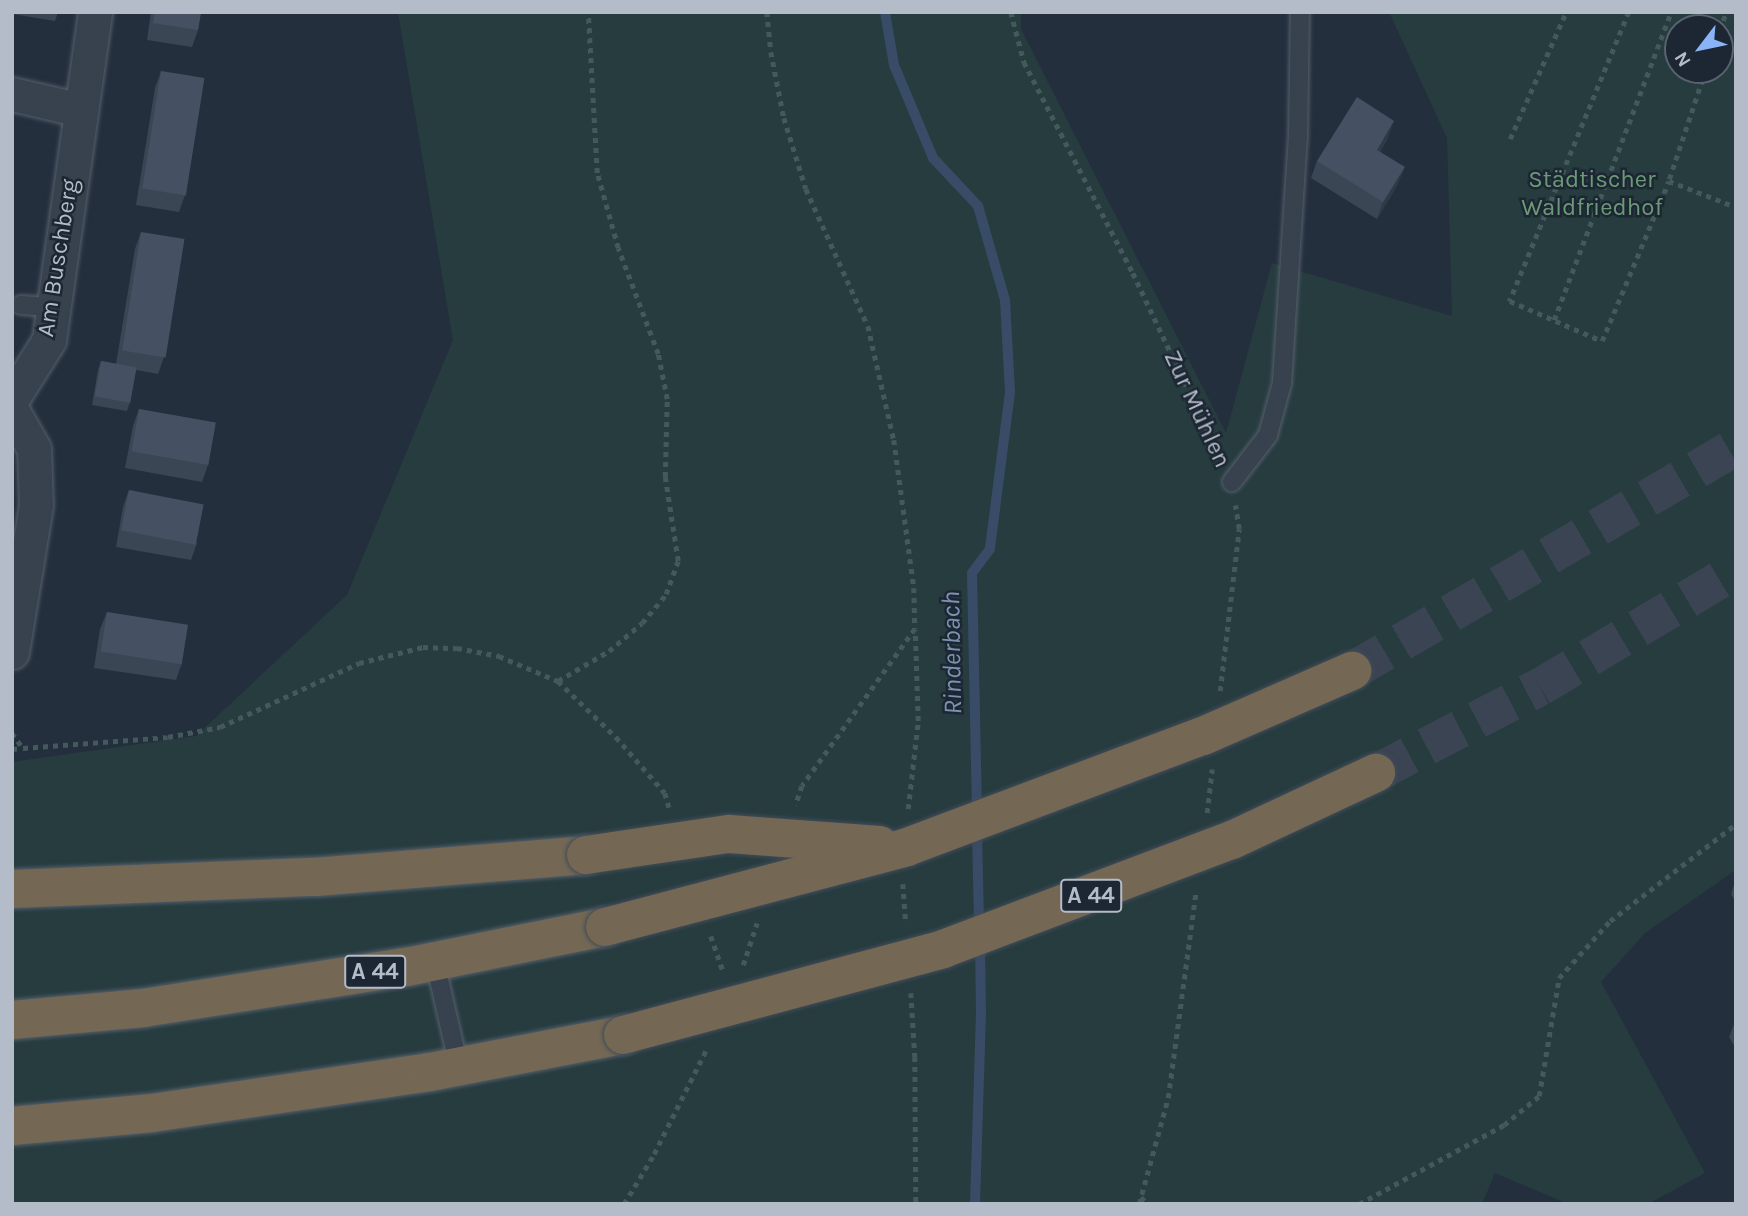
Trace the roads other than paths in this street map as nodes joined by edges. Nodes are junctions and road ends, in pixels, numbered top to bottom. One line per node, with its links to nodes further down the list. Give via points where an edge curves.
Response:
1 (95, 12): 4 (street, Am Buschberg)
2 (1300, 12): 7 (lane, Zur Mühlen, via 1298,137 1282,383 1268,435)
3 (12, 94): 4 (street)
4 (81, 110): 5 (street, Am Buschberg, via 37,306 49,340)
5 (12, 399)
6 (12, 410): 8 (street, via 34,449 36,505)
7 (1232, 482)
8 (12, 652)
9 (1352, 671): 11 (highway, A 44, bridge, via 1203,736)
10 (1376, 773): 15 (highway, A 44, bridge, via 1232,840 943,949 623,1035)
11 (906, 846): 12 (highway, bridge, via 729,834 586,855 315,877); 13 (highway, A 44, bridge, via 605,927)
12 (12, 889)
13 (435, 962): 14 (highway, A 44, via 143,1008); 15 (lane)
14 (12, 1020)
15 (459, 1067): 16 (highway, A 44, via 152,1113)
16 (12, 1126)

